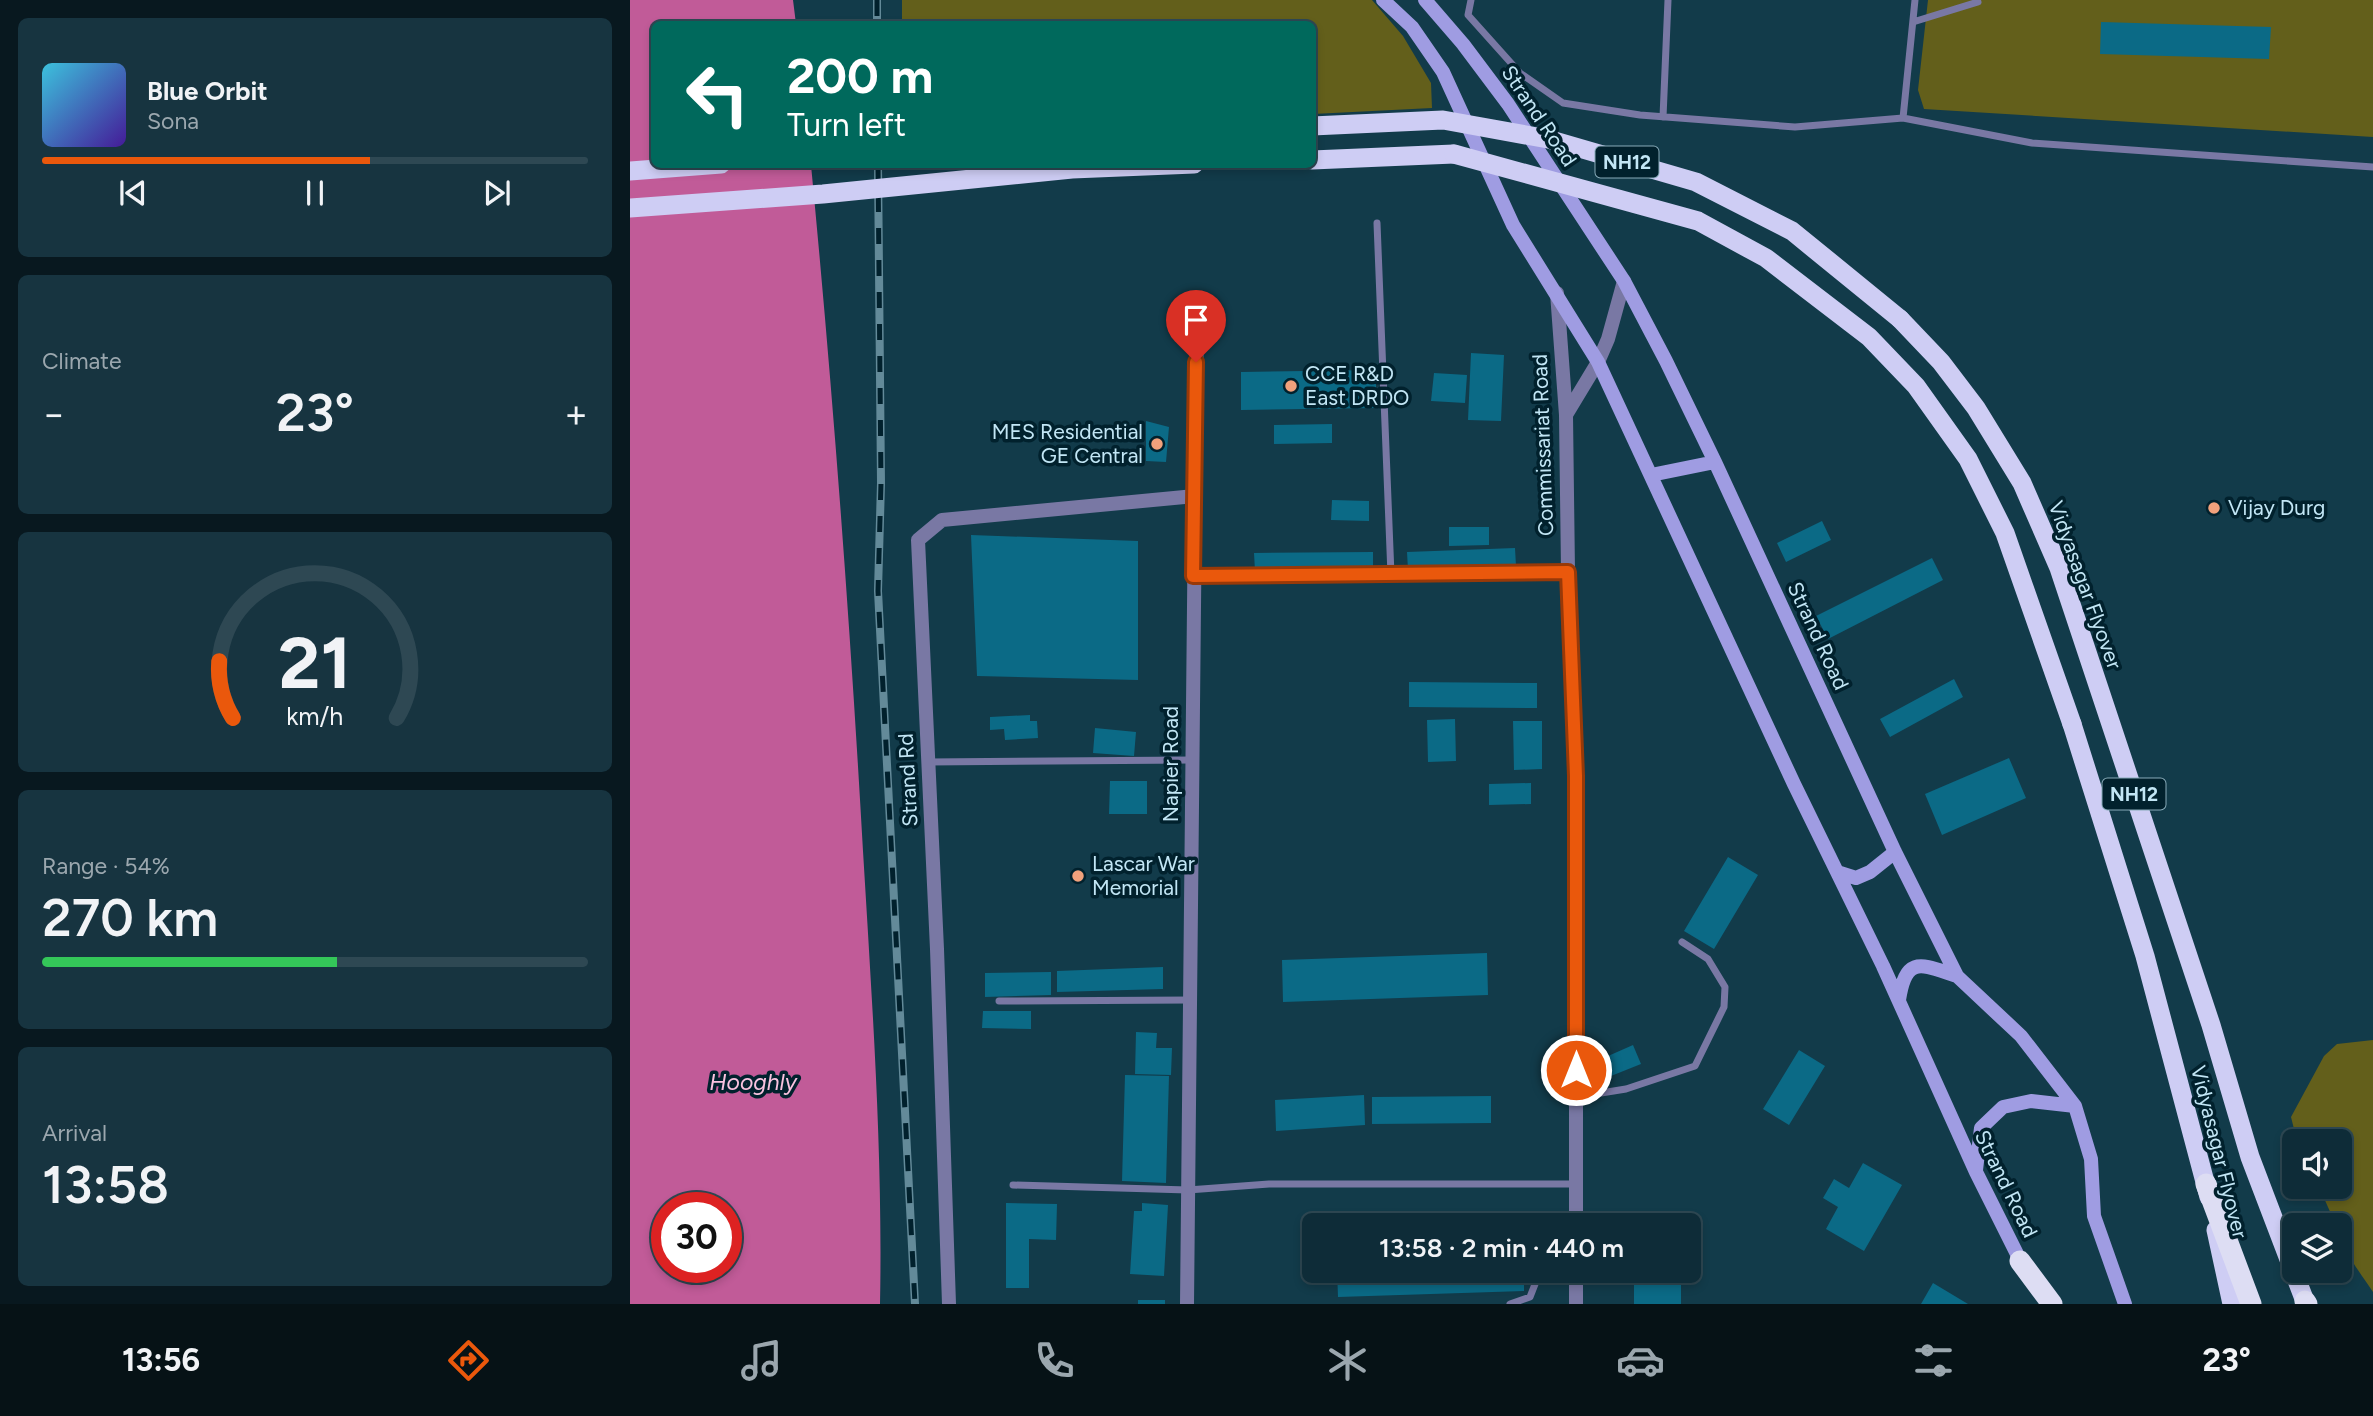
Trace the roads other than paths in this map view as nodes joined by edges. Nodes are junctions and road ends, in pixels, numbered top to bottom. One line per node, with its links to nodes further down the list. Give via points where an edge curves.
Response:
1 (1383, 0): 19 (main road, Strand Road, via 1412,27 1443,72 1513,225)
2 (1425, 0): 18 (main road, Strand Road, via 1508,104)
3 (1471, 0): 8 (lane, via 1468,15 1520,73 1563,103)
4 (1668, 0): 8 (lane)
5 (1916, 0): 7 (lane)
6 (1978, 2): 7 (lane)
7 (1913, 22): 9 (lane)
8 (1663, 117): 9 (lane, via 1795,127)
9 (1903, 118): 12 (lane, via 2032,143)
10 (1316, 126): 49 (highway, Vidyasagar Flyover / NH12, bridge, via 1443,120 1548,139 1696,183 1792,231 1900,319 1941,362 1976,408 2022,484 2059,568 2211,1025 2250,1157)
11 (1316, 160): 42 (highway, Vidyasagar Flyover / NH12, bridge, via 1454,154 1698,221 1766,258 1820,298 1869,337 1916,386 1968,459 2005,533 2072,724 2145,956)
12 (2373, 167)
13 (669, 168): 15 (highway)
14 (1097, 168): 16 (highway, bridge)
15 (630, 171)
16 (630, 208)
17 (1377, 223): 27 (lane)
18 (1624, 281): 21 (street); 23 (main road, Strand Road)
19 (1557, 293): 21 (main road, Strand Road); 22 (street, Commissariat Road)
20 (1197, 308): 25 (street, Napier Road)
21 (1598, 362): 22 (street); 24 (main road, Strand Road)
22 (1566, 415): 26 (street, Commissariat Road)
23 (1715, 462): 24 (main road); 31 (main road, Strand Road)
24 (1651, 475): 32 (main road, Strand Road)
25 (1195, 496): 28 (street, Napier Road); 30 (street, Strand Rd, via 942,520 919,540)
26 (1568, 572): 27 (lane); 38 (street, Commissariat Road, via 1576,776)
27 (1391, 575): 28 (lane)
28 (1193, 576): 29 (street, Napier Road)
29 (1192, 760): 30 (lane); 36 (street, Napier Road)
30 (928, 762): 50 (street, Strand Rd)
31 (1895, 852): 32 (main road, via 1856,878); 34 (main road, Strand Road)
32 (1837, 872): 35 (main road, Strand Road)
33 (1682, 942): 38 (lane, via 1708,959 1725,988 1724,1007 1695,1066 1626,1089)
34 (1956, 976): 35 (main road, via 1920,965 1912,967 1902,980); 39 (main road, Strand Road, via 2021,1036)
35 (1899, 999): 40 (main road, Strand Road)
36 (1190, 1000): 37 (lane); 44 (street, Napier Road)
37 (999, 1001)
38 (1576, 1097): 41 (street, Commissariat Road)
39 (2075, 1106): 40 (main road, via 2031,1101 2003,1107 1981,1128); 56 (main road, Strand Road, via 2091,1159 2094,1216)
40 (1976, 1172): 46 (main road, Strand Road)
41 (1576, 1184): 44 (lane, via 1269,1184); 45 (street, Commissariat Road)
42 (2206, 1184): 57 (highway, Vidyasagar Flyover / NH12); 58 (highway)
43 (1013, 1185): 44 (lane)
44 (1188, 1190): 51 (street, Napier Road)
45 (1576, 1213)
46 (2020, 1261): 54 (main road, Strand Road); 55 (highway)
47 (1535, 1283): 52 (lane, via 1530,1297)
48 (1576, 1283): 53 (street)
49 (2306, 1303)
50 (949, 1304)
51 (1187, 1304)
52 (1510, 1304)
53 (1576, 1304)
54 (2041, 1304)
55 (2052, 1304)
56 (2125, 1304)
57 (2232, 1304)
58 (2251, 1304)

